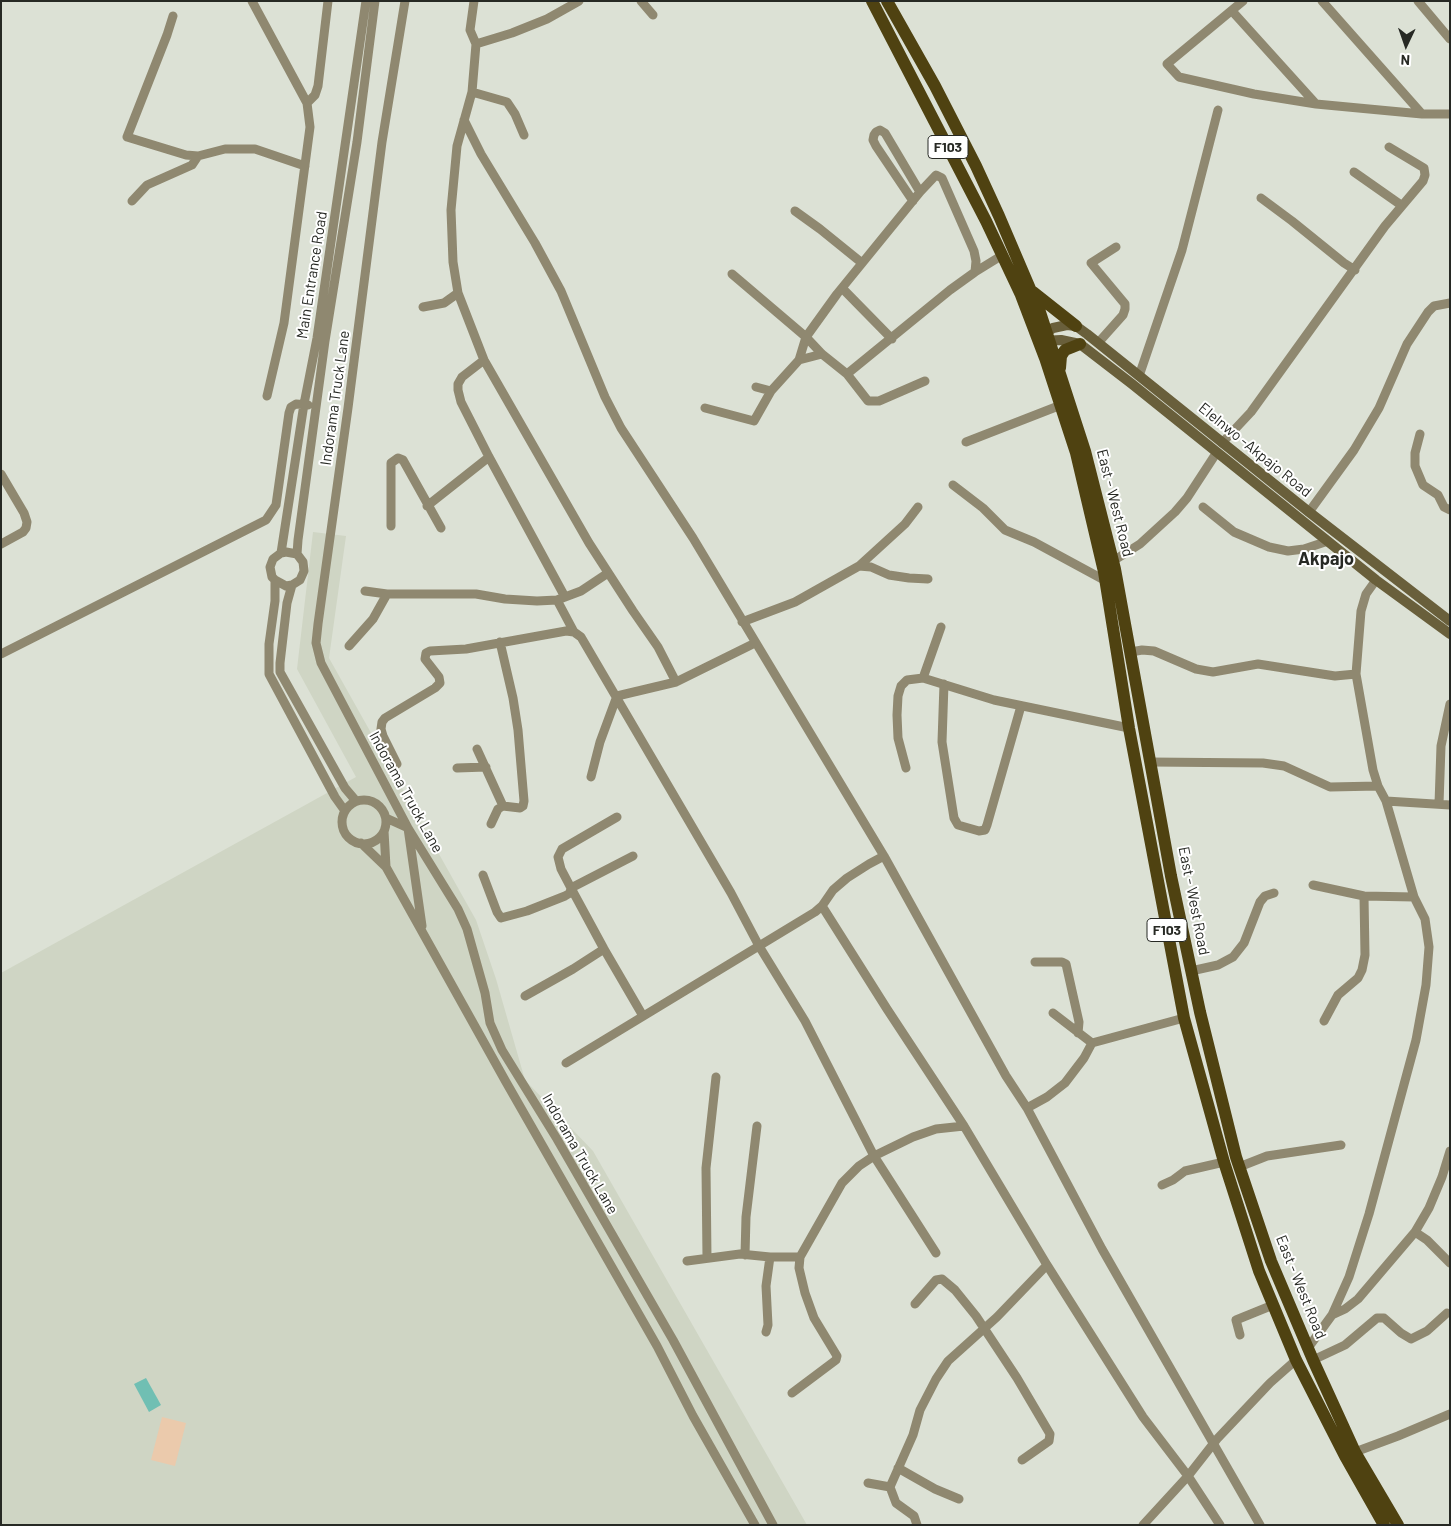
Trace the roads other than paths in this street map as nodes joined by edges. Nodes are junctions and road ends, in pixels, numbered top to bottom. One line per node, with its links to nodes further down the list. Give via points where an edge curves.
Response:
1 (252, 1): 20 (street)
2 (328, 1): 20 (street, via 318,86 316,95)
3 (366, 1): 64 (street, Main Entrance Road)
4 (376, 1): 66 (street)
5 (405, 1): 132 (street, Indorama Truck Lane, via 382,142 316,643 321,663)
6 (474, 1): 18 (street, via 470,34)
7 (579, 1): 18 (street, via 512,34)
8 (641, 1): 15 (street)
9 (872, 1): 38 (main road, F103)
10 (886, 1): 45 (main road, F103, via 976,166)
11 (1243, 1): 14 (street)
12 (1322, 1): 23 (street)
13 (1418, 1): 17 (street)
14 (1232, 11): 21 (street); 21 (street, via 1167,64 1180,77)
15 (653, 15)
16 (173, 16): 28 (street, via 127,137)
17 (1450, 39)
18 (476, 44): 19 (street)
19 (472, 92): 25 (street); 26 (street, via 507,102)
20 (307, 103): 29 (street, via 310,127)
21 (1316, 104): 23 (street)
22 (1218, 110): 59 (street, via 1182,250)
23 (1422, 114): 24 (street)
24 (1450, 114)
25 (464, 120): 44 (street, via 457,146 451,210); 98 (street, via 561,291 621,428 693,538)
26 (524, 135)
27 (1389, 147): 35 (street, via 1424,168 1426,175)
28 (198, 156): 29 (street, via 225,149 255,149); 33 (street, via 192,165 147,185)
29 (305, 166): 63 (street, via 284,323)
30 (1354, 172): 35 (street)
31 (920, 192): 34 (street); 34 (street, via 885,133 876,132 873,140 876,146); 41 (street, via 933,177 938,175 942,178 974,251)
32 (1261, 198): 40 (street)
33 (132, 201)
34 (913, 201): 39 (street)
35 (1401, 205): 40 (street)
36 (796, 211): 39 (street)
37 (1116, 246): 52 (street, via 1091,263 1120,298 1125,309)
38 (1001, 256): 41 (street); 45 (main road, F103)
39 (862, 264): 43 (street)
40 (1355, 270): 70 (street, via 1251,412)
41 (975, 272): 51 (street)
42 (732, 274): 49 (street)
43 (842, 288): 49 (street); 51 (street)
44 (458, 293): 47 (street, via 444,303); 55 (street)
45 (1026, 293): 48 (main road); 50 (main road, East - West Road / F103)
46 (1450, 303): 79 (street, via 1434,306 1428,312 1407,344 1374,417)
47 (423, 307)
48 (1076, 326): 50 (main road, via 1059,327); 52 (main road, Elelnwo -Akpajo Road)
49 (806, 337): 54 (street); 56 (street)
50 (1043, 338): 53 (main road); 57 (main road, East - West Road / F103); 65 (main road, East - West Road / F103)
51 (892, 339): 58 (street)
52 (1098, 343): 59 (main road, Elelnwo -Akpajo Road)
53 (1080, 344): 57 (main road, via 1065,350 1061,356); 71 (main road)
54 (822, 354): 56 (street); 58 (street)
55 (484, 360): 72 (street, via 462,377 458,390); 88 (street)
56 (799, 360): 62 (street)
57 (1060, 373): 86 (main road, East - West Road / F103, via 1085,451)
58 (847, 374): 60 (street, via 865,398 872,402)
59 (1139, 376): 70 (main road, Elelnwo -Akpajo Road)
60 (925, 381)
61 (756, 387): 62 (street)
62 (771, 390): 67 (street, via 754,421)
63 (267, 396)
64 (304, 404): 66 (street); 84 (street, Main Entrance Road); 106 (street, via 296,404 289,413 276,505 266,520)
65 (1060, 405): 69 (street); 92 (main road, East - West Road / F103, via 1076,453)
66 (316, 406): 85 (street)
67 (705, 408)
68 (1420, 434): 78 (street, via 1414,466 1423,485 1434,491 1444,507)
69 (966, 442)
70 (1222, 443): 79 (main road, Elelnwo -Akpajo Road)
71 (1217, 452): 82 (main road); 86 (street, via 1175,512 1140,544)
72 (489, 457): 75 (street); 96 (street)
73 (1, 474): 83 (street, via 27,522 23,532)
74 (953, 485): 92 (street, via 984,508 1005,530)
75 (427, 506): 80 (street, via 403,460 394,459 391,463); 81 (street)
76 (918, 507): 87 (street)
77 (1202, 507): 82 (street, via 1234,532 1269,547 1304,550)
78 (1450, 510)
79 (1309, 512): 97 (main road, Elelnwo -Akpajo Road)
80 (391, 526)
81 (441, 528)
82 (1328, 541): 91 (main road)
83 (1, 544)
84 (280, 553): 85 (street); 90 (street, via 271,563 270,572)
85 (297, 554): 93 (street, via 303,562 304,571 300,580)
86 (1113, 562): 105 (main road, East - West Road / F103)
87 (859, 566): 89 (street, via 889,575); 98 (street, via 795,602)
88 (608, 573): 96 (street, via 581,591); 109 (street, via 658,647)
89 (928, 579)
90 (275, 580): 93 (street, via 286,586); 128 (street, via 269,644 270,674)
91 (1376, 580): 101 (main road); 107 (street, via 1366,594 1361,611)
92 (1106, 581): 114 (main road, East - West Road / F103)
93 (292, 585): 123 (street, via 280,672 345,788)
94 (365, 591): 95 (street)
95 (387, 594): 96 (street, via 455,593 537,601); 104 (street, via 373,619)
96 (561, 598): 100 (street)
97 (1450, 621)
98 (742, 622): 103 (street)
99 (942, 627): 108 (street)
100 (574, 632): 102 (street); 111 (street, via 588,647)
101 (1450, 634)
102 (500, 642): 117 (street, via 426,653 440,682 382,722 383,736); 127 (street, via 518,730 524,802 520,808)
103 (755, 643): 109 (street); 136 (street)
104 (350, 646)
105 (1131, 652): 107 (street, via 1154,651 1196,669 1213,672 1258,664 1335,676); 116 (main road, East - West Road / F103)
106 (1, 654)
107 (1356, 674): 122 (street)
108 (923, 678): 110 (street); 120 (street, via 907,680 898,696 898,738)
109 (676, 682): 111 (street)
110 (944, 684): 113 (street); 113 (street, via 942,742 954,818 958,825 980,830 985,830 988,825)
111 (617, 696): 121 (street); 146 (street)
112 (1450, 704): 125 (street, via 1441,746)
113 (1021, 706): 114 (street)
114 (1128, 728): 153 (main road, East - West Road / F103)
115 (477, 749): 118 (street)
116 (1150, 762): 122 (street, via 1263,763 1284,766 1330,787); 149 (main road, East - West Road / F103)
117 (398, 764)
118 (486, 767): 119 (street); 127 (street)
119 (457, 768)
120 (906, 768)
121 (591, 777)
122 (1378, 786): 124 (street)
123 (356, 801): 128 (street); 130 (street, via 375,803)
124 (1386, 801): 125 (street); 143 (street)
125 (1439, 804): 126 (street)
126 (1450, 805)
127 (503, 806): 131 (street)
128 (345, 811): 134 (street, via 344,830 350,839)
129 (617, 817): 140 (street, via 559,853 561,869)
130 (386, 818): 132 (street); 133 (street)
131 (491, 824)
132 (408, 828): 145 (street); 159 (street, Indorama Truck Lane, via 467,929 490,1023)
133 (384, 831): 134 (street, via 375,841); 137 (street)
134 (361, 843): 137 (street)
135 (633, 856): 140 (street)
136 (884, 856): 144 (street, via 847,878); 161 (street)
137 (386, 866): 145 (street)
138 (483, 875): 140 (street, via 501,918 549,903 570,893)
139 (1313, 885): 142 (street)
140 (571, 888): 147 (street)
141 (1274, 893): 149 (street, via 1260,902 1244,942 1233,957 1218,965)
142 (1364, 896): 143 (street); 154 (street, via 1365,955 1362,970 1354,982 1338,995)
143 (1414, 897): 183 (street, via 1425,919 1429,947 1416,1040 1370,1214 1349,1277)
144 (822, 906): 146 (street); 163 (street)
145 (423, 932): 160 (street)
146 (759, 946): 152 (street); 166 (street, via 805,1021)
147 (604, 949): 150 (street); 152 (street)
148 (1036, 962): 155 (street, via 1066,964 1079,1022)
149 (1191, 971): 168 (main road, East - West Road / F103)
150 (525, 996)
151 (1053, 1013): 155 (street)
152 (643, 1016): 157 (street)
153 (1184, 1018): 156 (street); 167 (main road, East - West Road / F103)
154 (1324, 1021)
155 (1078, 1033): 156 (street)
156 (1092, 1043): 161 (street, via 1064,1083)
157 (566, 1063)
158 (716, 1077): 175 (street, via 706,1168)
159 (520, 1079): 160 (street); 202 (street, Indorama Truck Lane, via 668,1332)
160 (506, 1082): 201 (street, via 657,1346)
161 (1027, 1108): 192 (street, via 1102,1249)
162 (758, 1126): 173 (street, via 746,1217)
163 (964, 1126): 166 (street, via 913,1137); 179 (street)
164 (1341, 1146): 168 (street, via 1267,1156)
165 (1450, 1151): 169 (street)
166 (874, 1156): 172 (street); 174 (street, via 842,1183)
167 (1224, 1162): 170 (street, via 1185,1171); 181 (main road, East - West Road / F103)
168 (1239, 1167): 187 (main road, East - West Road / F103, via 1271,1261)
169 (1446, 1180): 171 (street)
170 (1162, 1186)
171 (1415, 1232): 178 (street); 183 (street, via 1358,1299)
172 (936, 1253)
173 (745, 1255): 175 (street); 176 (street)
174 (800, 1257): 176 (street); 190 (street, via 799,1268 805,1293 836,1360)
175 (707, 1258): 177 (street)
176 (770, 1258): 185 (street)
177 (687, 1262)
178 (1450, 1263)
179 (1047, 1265): 184 (street); 196 (street, via 1143,1417)
180 (915, 1304): 184 (street, via 936,1280 942,1279 955,1290)
181 (1273, 1305): 186 (street, via 1236,1320); 188 (main road, East - West Road / F103)
182 (1447, 1313): 189 (street, via 1411,1340 1384,1318 1378,1318 1345,1344)
183 (1332, 1315): 187 (street)
184 (985, 1330): 194 (street, via 1050,1434 1049,1441); 195 (street, via 948,1361 936,1379 920,1410)
185 (766, 1332)
186 (1240, 1335)
187 (1308, 1348): 189 (main road, East - West Road / F103)
188 (1296, 1360): 192 (street); 206 (main road, East - West Road / F103)
189 (1313, 1360): 193 (main road, East - West Road / F103)
190 (792, 1393)
191 (1450, 1414): 193 (street)
192 (1213, 1444): 196 (street); 205 (street)
193 (1355, 1452): 207 (main road, East - West Road / F103)
194 (1022, 1460)
195 (898, 1468): 198 (street); 199 (street)
196 (1188, 1476): 203 (street); 204 (street)
197 (868, 1483): 198 (street)
198 (890, 1487): 200 (street, via 896,1503 914,1516)
199 (959, 1499)
200 (919, 1524)
201 (754, 1525)
202 (773, 1525)
203 (1144, 1525)
204 (1220, 1525)
205 (1260, 1525)
206 (1384, 1525)
207 (1398, 1525)

